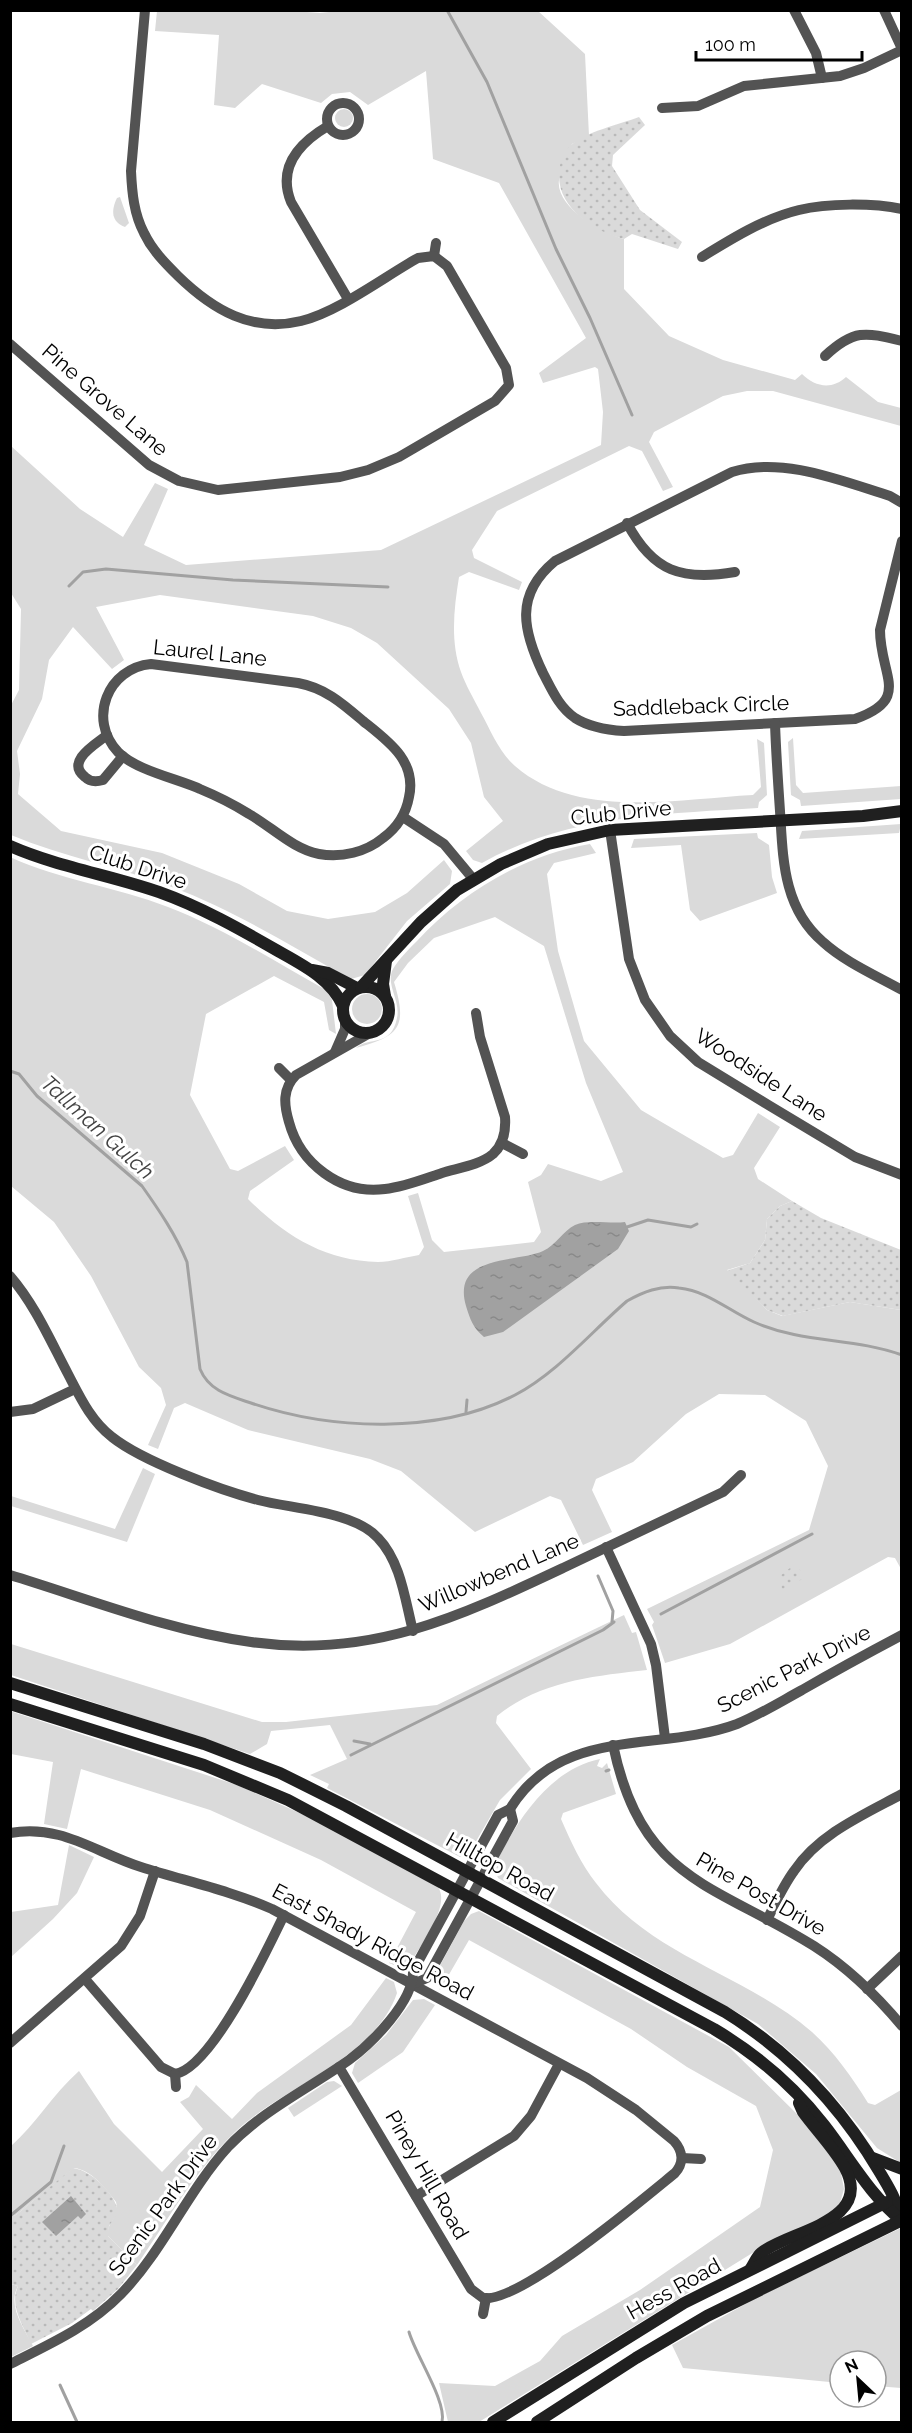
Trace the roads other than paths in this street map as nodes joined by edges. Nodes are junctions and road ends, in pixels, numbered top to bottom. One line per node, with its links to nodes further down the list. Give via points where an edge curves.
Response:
1 (145, 10): 12 (street, via 132,183 139,221 154,250 207,303 250,322 301,321)
2 (794, 10): 5 (street, via 816,54)
3 (884, 10): 4 (street)
4 (902, 49): 5 (street, via 853,72)
5 (822, 78): 6 (street, via 744,86 698,106)
6 (662, 108)
7 (328, 126): 12 (street, via 297,151 286,185 291,202)
8 (902, 209): 11 (street, via 864,206 798,210)
9 (436, 243): 10 (street)
10 (434, 256): 12 (street, via 418,258); 14 (street, Pine Grove Lane, via 447,266 514,387 399,457 330,479 218,490 179,481 149,465)
11 (702, 257)
12 (348, 298)
13 (901, 340): 15 (street, via 855,335)
14 (10, 344)
15 (825, 356)
16 (902, 503): 17 (street, Saddleback Circle, via 890,496 783,466 758,466 719,477)
17 (627, 523): 19 (street, via 645,552 669,569 702,576); 21 (street, Saddleback Circle, via 560,556 540,576 529,596 527,635 559,702 578,719 608,730)
18 (902, 541): 20 (street, Saddleback Circle, via 880,630)
19 (735, 572)
20 (898, 697): 21 (street, Saddleback Circle, via 879,711 855,719)
21 (775, 723): 26 (street)
22 (107, 735): 23 (street); 23 (street, via 80,758 82,775 93,781 103,780); 25 (street, Laurel Lane, via 103,714 109,690 126,672 144,665 314,686 336,698 403,758 411,779)
23 (123, 756): 25 (street, via 222,799 302,848 319,854 342,855 370,847)
24 (902, 811): 26 (main road, Club Drive)
25 (403, 817): 29 (street, via 444,844)
26 (780, 820): 27 (main road, Club Drive); 33 (street, via 787,887 810,929 838,953)
27 (610, 830): 29 (main road, Club Drive, via 548,844); 44 (street, Woodside Lane, via 629,959 645,1000 670,1036 698,1062 855,1157)
28 (10, 846): 31 (main road, Club Drive, via 180,900)
29 (474, 880): 30 (main road, Club Drive, via 442,903)
30 (386, 961): 32 (main road, Club Drive); 34 (main road)
31 (312, 970): 32 (main road, Club Drive); 35 (main road, Club Drive, via 339,996)
32 (359, 988): 34 (main road, via 374,988); 35 (main road, via 348,995)
33 (902, 990)
34 (385, 996): 38 (main road, via 389,1016 380,1029)
35 (343, 1006): 37 (main road)
36 (476, 1012): 42 (street, via 505,1117)
37 (345, 1020): 38 (main road, via 357,1031); 39 (street)
38 (370, 1032): 39 (street)
39 (334, 1052): 41 (street)
40 (279, 1068): 41 (street)
41 (291, 1080): 42 (street, via 285,1102 297,1143 320,1170 353,1187 384,1189 433,1176 487,1158)
42 (502, 1143): 43 (street)
43 (524, 1154)
44 (902, 1175)
45 (10, 1276): 46 (street, via 32,1306)
46 (75, 1389): 47 (street, via 39,1407); 51 (street, via 102,1428 146,1457 238,1494 345,1519 373,1533 394,1563)
47 (10, 1412)
48 (741, 1475): 49 (street, Willowbend Lane, via 723,1492)
49 (606, 1547): 51 (street, Willowbend Lane, via 476,1609); 55 (street, via 653,1651)
50 (10, 1575): 51 (street, Willowbend Lane, via 198,1633 253,1642 334,1644)
51 (413, 1631)
52 (902, 1635): 55 (street, Scenic Park Drive, via 752,1717 713,1731)
53 (10, 1683): 61 (main road, Hilltop Road, via 271,1769)
54 (10, 1704): 63 (main road, Hilltop Road, via 245,1781 328,1819)
55 (665, 1738): 56 (street, Scenic Park Drive)
56 (614, 1745): 58 (street, Scenic Park Drive, via 555,1765 532,1783); 66 (street, Pine Post Drive, via 634,1813 663,1853 694,1880)
57 (902, 1794): 66 (street, via 842,1827 813,1850 793,1872)
58 (510, 1809): 61 (street, Scenic Park Drive, via 498,1815); 62 (street, Scenic Park Drive, via 513,1821)
59 (10, 1833): 60 (street, East Shady Ridge Road, via 38,1830 63,1834)
60 (155, 1871): 65 (street, East Shady Ridge Road, via 232,1893); 68 (street, via 132,1932)
61 (467, 1872): 62 (main road, Hilltop Road); 63 (street, Scenic Park Drive)
62 (481, 1879): 64 (street, Scenic Park Drive); 78 (main road, Hilltop Road, via 753,2030 812,2080)
63 (458, 1889): 64 (main road, Hilltop Road); 69 (street, Scenic Park Drive, via 413,1971)
64 (471, 1897): 69 (street, Scenic Park Drive, via 427,1978); 77 (main road, Hilltop Road, via 719,2032 754,2055)
65 (284, 1915): 69 (street, East Shady Ridge Road); 75 (street, via 232,2016 189,2067)
66 (767, 1920): 70 (street, Pine Post Drive, via 830,1957)
67 (902, 1956): 70 (street)
68 (85, 1979): 72 (street); 75 (street, via 161,2067)
69 (413, 1983): 73 (street, East Shady Ridge Road); 74 (street, Scenic Park Drive, via 379,2033)
70 (867, 1989): 71 (street, Pine Post Drive)
71 (902, 2026)
72 (10, 2043)
73 (559, 2064): 79 (street, East Shady Ridge Road, via 644,2116 678,2145); 82 (street, via 531,2116 514,2136)
74 (339, 2067): 82 (street, Piney Hill Road); 89 (street, Scenic Park Drive, via 263,2116 228,2147 114,2301 76,2330)
75 (175, 2074): 76 (street)
76 (176, 2087)
77 (796, 2093): 84 (main road, Hilltop Road); 86 (main road, via 803,2112 845,2169 850,2185 848,2196 830,2219 761,2253)
78 (873, 2157): 81 (main road); 83 (main road, Hilltop Road)
79 (682, 2158): 80 (street); 87 (street, via 675,2173 584,2247 501,2296)
80 (701, 2159)
81 (902, 2169)
82 (416, 2196): 87 (street, Piney Hill Road, via 471,2289)
83 (899, 2197): 84 (main road); 85 (main road, Hilltop Road)
84 (882, 2205): 85 (main road, Hilltop Road); 86 (main road, Hess Road)
85 (901, 2220): 91 (main road, Hess Road, via 707,2316)
86 (751, 2268): 90 (main road, Hess Road, via 666,2313)
87 (486, 2298): 88 (street)
88 (483, 2314)
89 (10, 2364)
90 (494, 2422)
91 (537, 2422)

